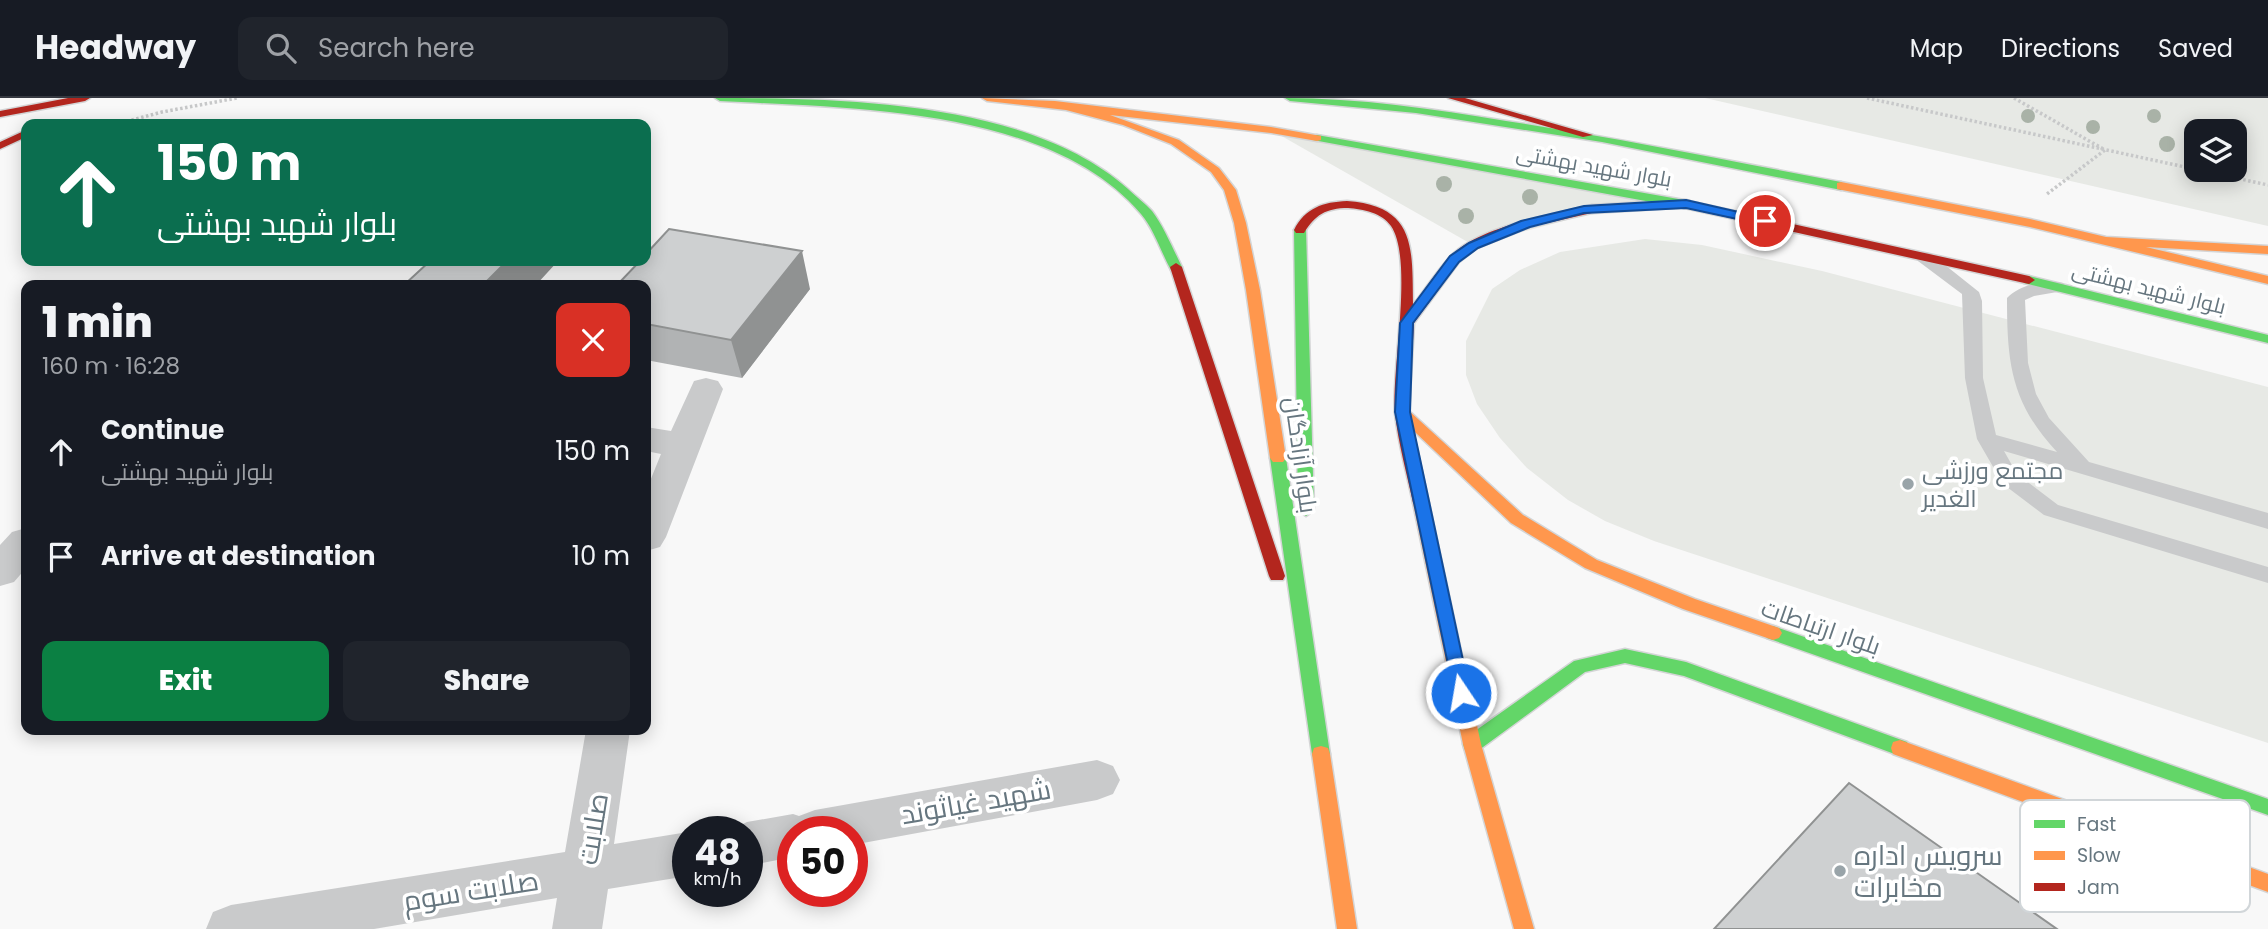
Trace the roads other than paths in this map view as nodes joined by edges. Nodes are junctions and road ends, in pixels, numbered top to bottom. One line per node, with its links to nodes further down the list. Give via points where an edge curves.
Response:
1 (85, 98): 10 (main road)
2 (98, 98): 11 (main road)
3 (720, 98): 34 (main road, via 986,124 1081,157 1146,210 1172,256)
4 (987, 98): 9 (main road, بلوار شهید بهشتی)
5 (1290, 98): 8 (main road, بلوار شهید بهشتی)
6 (1311, 98): 8 (main road)
7 (1453, 98): 13 (main road)
8 (1332, 102): 13 (main road, بلوار شهید بهشتی)
9 (1053, 104): 15 (main road, بلوار شهید بهشتی, via 1270,130); 34 (main road, بلوار آزادگان, via 1169,139 1192,152 1231,192 1253,290)
10 (0, 114)
11 (55, 119)
12 (21, 136): 14 (main road)
13 (1602, 139): 16 (main road, بلوار شهید بهشتی)
14 (0, 146)
15 (1686, 204): 18 (main road, بلوار شهید بهشتی); 21 (main road, via 1584,210 1502,233 1455,259)
16 (2104, 241): 17 (main road); 19 (main road, بلوار شهید بهشتی)
17 (2268, 250)
18 (1924, 257): 20 (main road, بلوار شهید بهشتی); 25 (lane, via 1970,292 1974,378)
19 (2268, 280)
20 (2059, 287): 22 (main road, بلوار شهید بهشتی); 28 (lane, via 2030,291 2016,299 2021,380 2040,421)
21 (1407, 323): 24 (main road); 34 (main road, via 1402,234 1393,219 1375,209 1350,204 1326,206 1308,215 1300,228)
22 (2268, 339)
23 (706, 389): 27 (street)
24 (1402, 412): 36 (main road); 39 (main road, بلوار ارتباطات, via 1517,519 1591,564 1689,604)
25 (1987, 439): 28 (lane); 33 (lane, via 2010,479 2051,510)
26 (651, 440): 27 (street)
27 (685, 446): 30 (street)
28 (2082, 467): 29 (lane)
29 (2268, 521)
30 (651, 525)
31 (21, 548): 32 (street)
32 (0, 571)
33 (2268, 575)
34 (1310, 676): 49 (main road, بلوار آزادگان)
35 (607, 735): 44 (street, صلابت)
36 (1472, 744): 38 (main road, via 1580,666 1625,656 1686,669); 50 (main road)
37 (1097, 780): 42 (street, شهید غیاثوند)
38 (2042, 800)
39 (2248, 800)
40 (2250, 801): 41 (main road, بلوار ارتباطات)
41 (2268, 807)
42 (868, 821)
43 (672, 857): 44 (street)
44 (586, 873): 47 (street, صلابت سوم); 48 (street, صلابت)
45 (2250, 876): 46 (main road)
46 (2268, 883)
47 (231, 929)
48 (578, 929)
49 (1347, 929)
50 (1524, 929)

